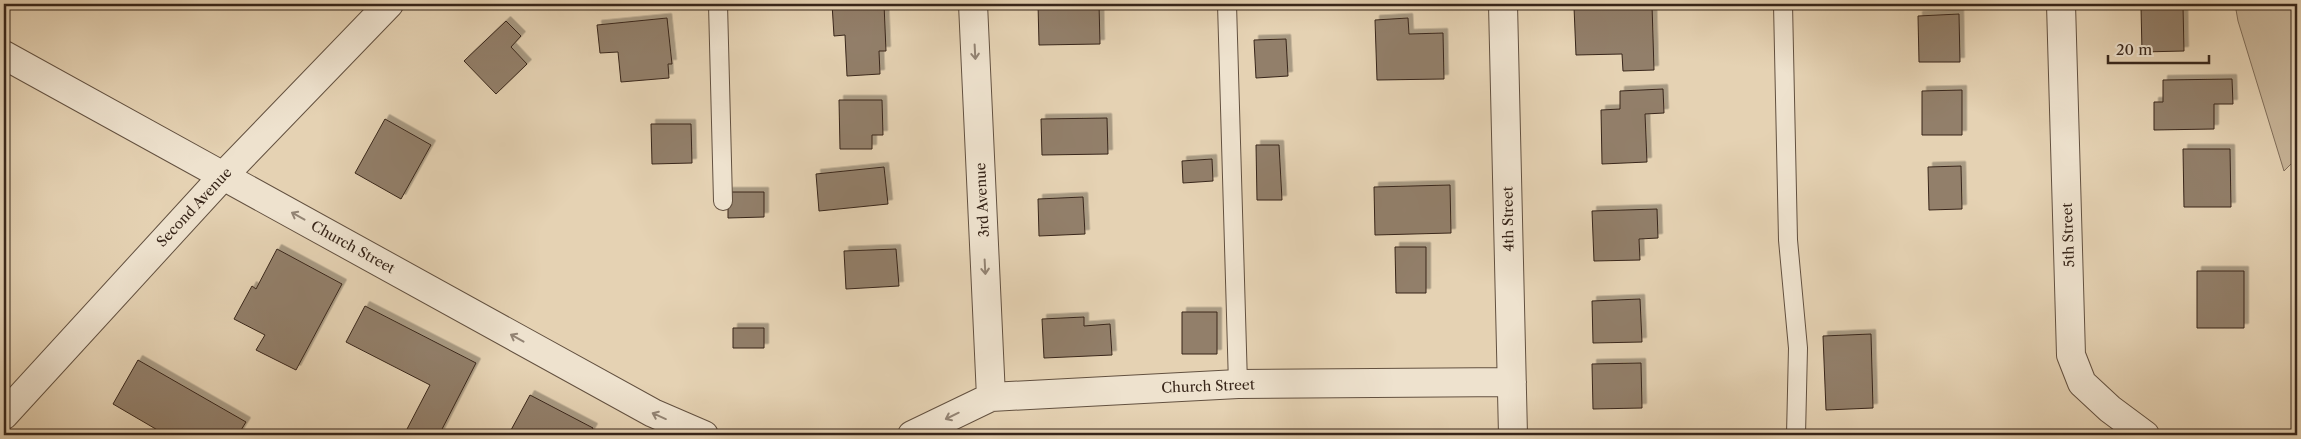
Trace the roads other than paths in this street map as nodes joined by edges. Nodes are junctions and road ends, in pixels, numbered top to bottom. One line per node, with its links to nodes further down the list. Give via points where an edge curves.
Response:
1 (389, 4): 9 (street, Second Avenue)
2 (718, 4): 10 (lane)
3 (973, 4): 13 (street, 3rd Avenue, one-way to 13)
4 (1228, 4): 12 (lane)
5 (1503, 4): 11 (street, 4th Street)
6 (1783, 4): 18 (lane, via 1788,240 1798,348)
7 (2062, 4): 19 (street, 5th Street, via 2071,355 2082,383)
8 (4, 54): 9 (street, Church Street)
9 (224, 175): 14 (street, Second Avenue); 15 (street, Church Street, one-way to 9, via 653,413)
10 (723, 201)
11 (1512, 382): 12 (street, Church Street); 17 (street, 4th Street)
12 (1238, 384): 13 (street, Church Street)
13 (991, 397): 16 (street, Church Street, one-way to 16)
14 (4, 415)
15 (704, 435)
16 (912, 435)
17 (1513, 435)
18 (1796, 435)
19 (2145, 435)

